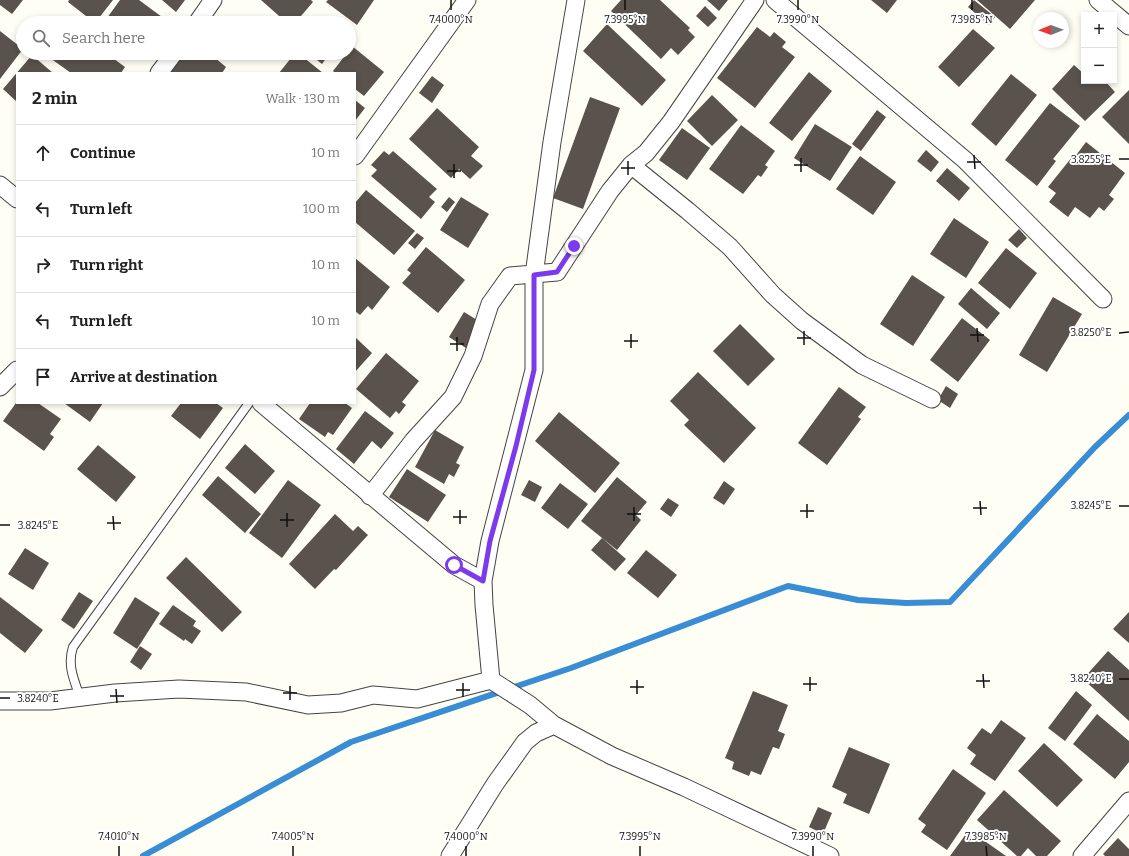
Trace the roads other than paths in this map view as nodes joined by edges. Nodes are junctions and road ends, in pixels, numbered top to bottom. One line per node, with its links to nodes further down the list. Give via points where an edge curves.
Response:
1 (213, 0): 7 (street)
2 (467, 0): 11 (street)
3 (576, 0): 15 (street, via 552,142)
4 (755, 0): 12 (street, via 671,122 646,153)
5 (775, 0): 16 (street, via 965,160)
6 (1098, 0): 8 (street)
7 (202, 16)
8 (1129, 26)
9 (169, 60): 10 (street)
10 (160, 72)
11 (356, 155)
12 (631, 165): 15 (street, via 610,191 557,272); 19 (street, via 730,247 773,295 802,321 862,365)
13 (0, 185): 14 (street)
14 (16, 198)
15 (534, 275): 22 (street, via 510,276 490,304 473,356 453,397 412,442); 23 (street, via 534,370 490,541)
16 (1103, 299)
17 (16, 371): 18 (street)
18 (0, 387)
19 (932, 399)
20 (248, 404): 25 (lane, via 73,647 70,658 71,670)
21 (262, 404): 22 (street)
22 (370, 496): 23 (street, via 454,565)
23 (483, 581): 24 (street)
24 (491, 680): 25 (street, via 417,699 373,695 341,703 308,705 246,692 179,689); 27 (street, via 530,705)
25 (80, 697): 26 (street, via 50,701)
26 (0, 701)
27 (554, 725): 29 (street, via 536,733 525,742); 30 (street, via 612,756)
28 (1129, 801): 31 (street)
29 (450, 856)
30 (830, 856)
31 (1082, 856)

